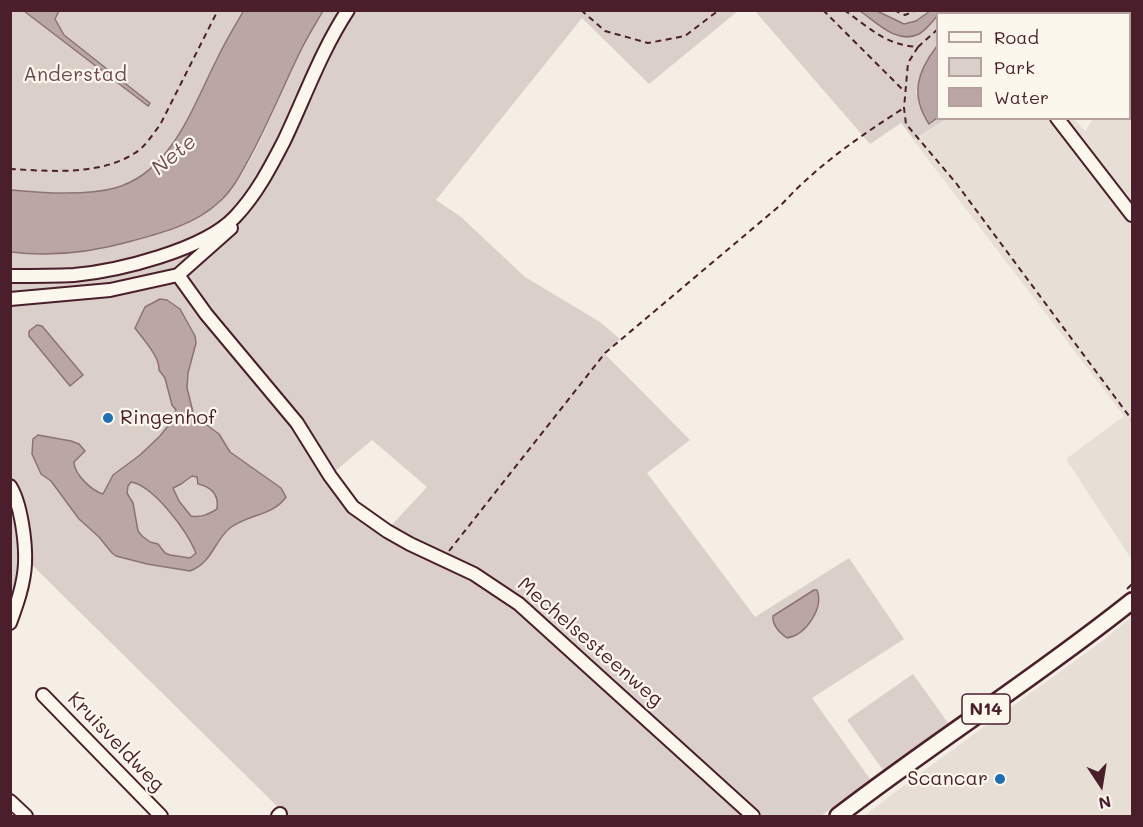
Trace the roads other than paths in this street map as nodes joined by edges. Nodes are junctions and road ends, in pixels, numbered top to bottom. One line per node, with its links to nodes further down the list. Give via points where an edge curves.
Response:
1 (348, 10): 4 (street, via 256,193)
2 (1059, 120): 3 (street)
3 (1132, 215)
4 (233, 219): 5 (street, via 231,228); 6 (street, via 174,252 126,265 76,275)
5 (178, 275): 7 (street, via 110,290); 15 (street, Mechelsesteenweg, via 297,423 353,507 394,536 474,574 519,604)
6 (10, 276)
7 (10, 299)
8 (10, 486): 10 (street, via 21,519 25,564)
9 (1132, 601): 16 (main road, N14)
10 (10, 623)
11 (43, 695): 14 (street, Kruisveldweg)
12 (10, 801): 13 (street)
13 (26, 816)
14 (161, 816)
15 (753, 816)
16 (838, 816)

